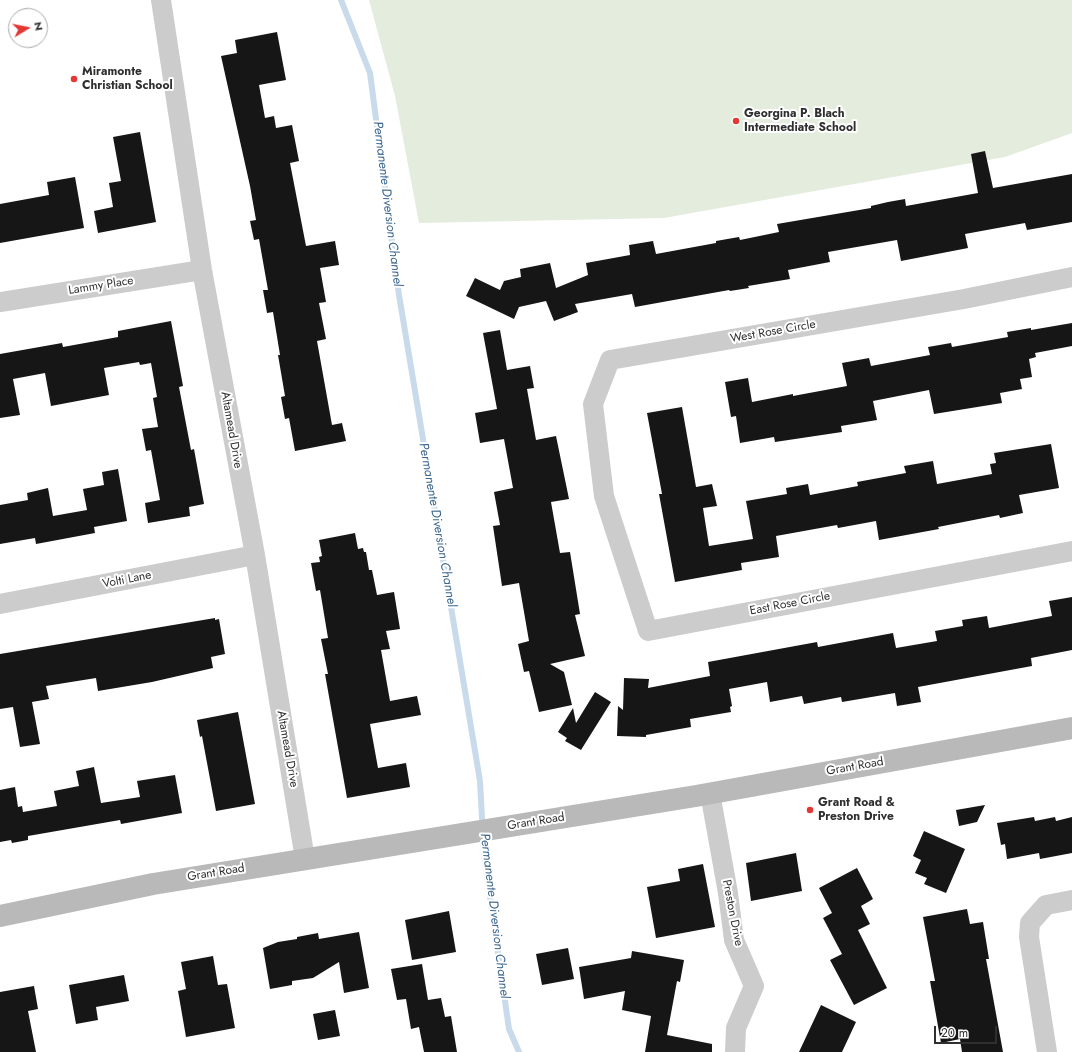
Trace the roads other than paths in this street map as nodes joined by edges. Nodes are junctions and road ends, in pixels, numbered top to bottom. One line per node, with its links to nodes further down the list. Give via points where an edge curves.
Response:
1 (161, 0): 2 (street, Altamead Drive)
2 (202, 270): 4 (street, Lammy Place); 7 (street, Altamead Drive)
3 (1072, 276): 5 (street, West Rose Circle, via 964,299 610,360 593,404)
4 (0, 302)
5 (604, 496): 6 (street, East Rose Circle, via 648,631)
6 (1072, 551)
7 (255, 555): 8 (street, Volti Lane); 11 (street, Altamead Drive)
8 (0, 604)
9 (1072, 728): 10 (main road, Grant Road)
10 (710, 793): 11 (main road, Grant Road); 14 (street, Preston Drive, via 734,940 754,986 736,1028)
11 (305, 859): 13 (main road, Grant Road, via 153,884)
12 (1072, 900): 15 (street, via 1046,905 1030,924 1029,937)
13 (0, 916)
14 (735, 1052)
15 (1047, 1052)

